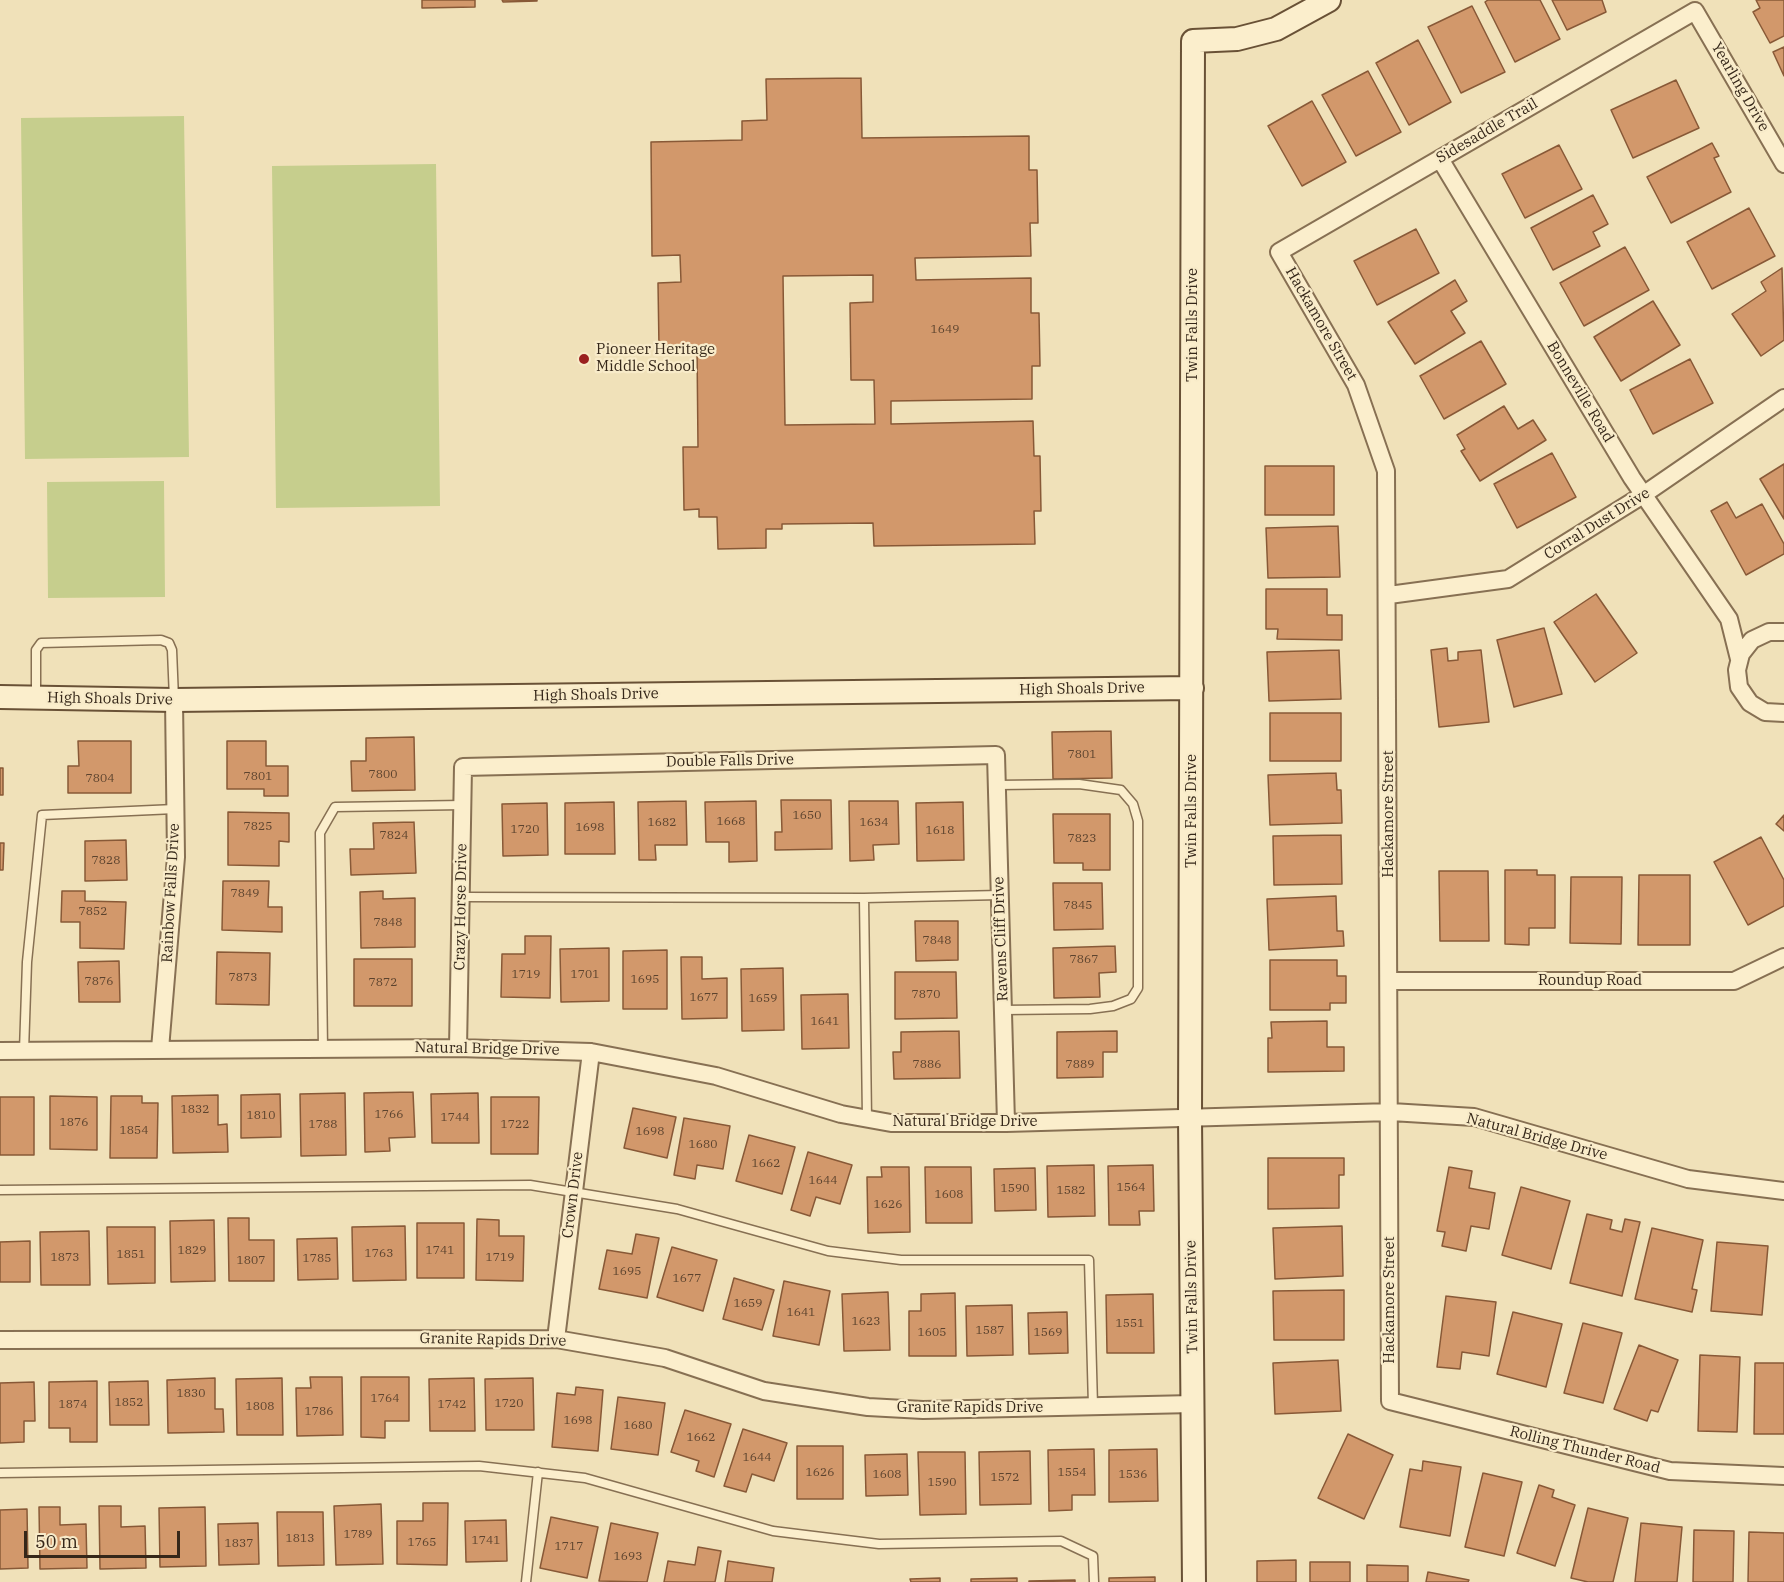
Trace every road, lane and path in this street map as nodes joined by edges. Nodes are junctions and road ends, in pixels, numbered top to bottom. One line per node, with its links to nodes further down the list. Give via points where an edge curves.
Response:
1 (1329, 0): 13 (street, Twin Falls Drive, via 1276,29 1237,39 1193,40)
2 (1695, 11): 3 (street, Sidesaddle Trail); 4 (street, Yearling Drive)
3 (1440, 159): 5 (street, Sidesaddle Trail); 7 (street, Bonneville Road)
4 (1784, 164)
5 (1279, 252): 8 (street, Hackamore Street, via 1356,385 1386,471)
6 (1784, 398): 7 (street, Corral Dust Drive)
7 (1643, 495): 8 (street, Corral Dust Drive, via 1508,579); 9 (street, Bonneville Road)
8 (1389, 596): 27 (street, Hackamore Street)
9 (1729, 619): 11 (street, Bonneville Road); 12 (street, Bonneville Road)
10 (1784, 632): 11 (street)
11 (1759, 636): 12 (street)
12 (1739, 659): 17 (street, Bonneville Road, via 1738,681 1746,699 1762,711)
13 (1192, 688): 16 (street, High Shoals Drive); 36 (street, Twin Falls Drive)
14 (0, 697): 15 (street, High Shoals Drive)
15 (36, 698): 16 (street, High Shoals Drive); 16 (lane, via 36,650 41,643 161,640 169,643 172,650)
16 (174, 700): 22 (street, Rainbow Falls Drive)
17 (1784, 713)
18 (996, 755): 19 (street, Double Falls Drive); 20 (street, Ravens Cliff Drive)
19 (463, 767): 21 (street, Crazy Horse Drive)
20 (997, 784): 23 (street, Ravens Cliff Drive); 28 (lane, via 1079,784 1122,790 1133,804 1138,820 1138,988 1131,999 1090,1009)
21 (463, 805): 24 (street, Crazy Horse Drive); 31 (lane, via 335,807 320,833)
22 (176, 809): 30 (street, Rainbow Falls Drive, via 176,857); 33 (lane, via 42,815 27,962)
23 (1000, 895): 25 (lane); 28 (street, Ravens Cliff Drive)
24 (461, 897): 25 (lane); 29 (street, Crazy Horse Drive)
25 (864, 898): 37 (lane)
26 (1784, 957): 27 (street, Roundup Road, via 1734,981)
27 (1390, 981): 35 (street, Hackamore Street)
28 (1003, 1010): 38 (street, Ravens Cliff Drive)
29 (458, 1048): 31 (street, Natural Bridge Drive); 34 (street, Natural Bridge Drive)
30 (160, 1049): 31 (street, Natural Bridge Drive); 33 (street, Natural Bridge Drive)
31 (323, 1049)
32 (0, 1051): 33 (street, Natural Bridge Drive)
33 (24, 1051)
34 (591, 1052): 37 (street, Natural Bridge Drive, via 716,1076); 40 (street, Crown Drive)
35 (1391, 1112): 36 (street, Natural Bridge Drive); 41 (street, Natural Bridge Drive, via 1474,1117 1688,1179); 44 (street, Hackamore Street)
36 (1190, 1118): 38 (street, Natural Bridge Drive); 45 (street, Twin Falls Drive)
37 (867, 1119): 38 (street, Natural Bridge Drive, via 891,1123)
38 (1006, 1123)
39 (0, 1190): 40 (lane, via 530,1185)
40 (574, 1191): 42 (street, Crown Drive); 46 (lane, via 677,1209 828,1251 901,1260 1089,1260)
41 (1784, 1191)
42 (556, 1339): 43 (street, Granite Rapids Drive); 46 (street, Granite Rapids Drive, via 665,1358 764,1391 868,1407 923,1410)
43 (0, 1341)
44 (1390, 1401): 49 (street, Rolling Thunder Road, via 1670,1472)
45 (1193, 1404): 46 (street, Granite Rapids Drive); 52 (street, Twin Falls Drive)
46 (1093, 1406)
47 (0, 1473): 48 (lane, via 479,1466)
48 (538, 1473): 50 (lane); 51 (lane, via 585,1478 773,1531 879,1544 1061,1541 1094,1556)
49 (1784, 1476)
50 (526, 1582)
51 (1094, 1582)
52 (1194, 1582)

